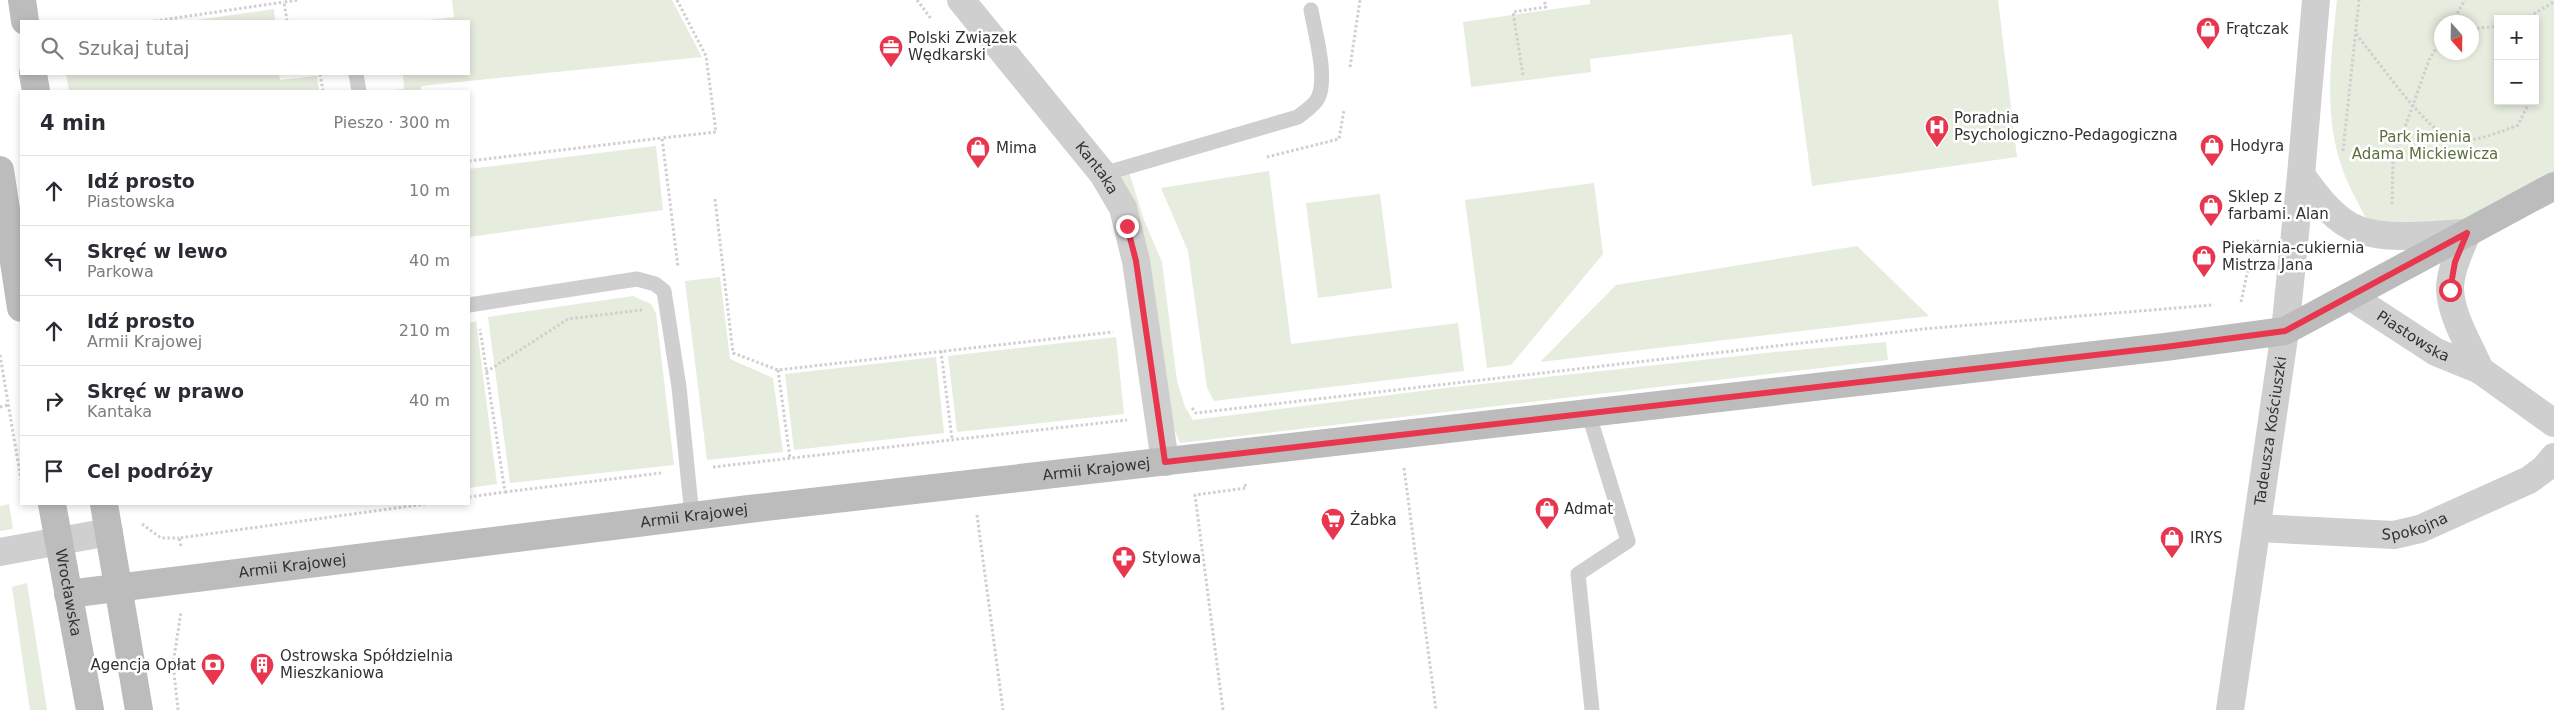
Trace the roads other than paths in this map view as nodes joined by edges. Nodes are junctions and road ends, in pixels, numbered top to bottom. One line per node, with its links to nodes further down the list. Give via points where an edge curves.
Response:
1 (22, 0): 5 (street)
2 (962, 0): 11 (street, Kantaka)
3 (2316, 0): 12 (street, Tadeusza Kościuszki)
4 (1311, 10): 11 (lane, via 1321,75 1318,98 1298,117)
5 (25, 20)
6 (33, 75): 8 (street)
7 (356, 75): 9 (lane)
8 (36, 90)
9 (359, 90)
10 (0, 170): 16 (street)
11 (1103, 174): 23 (street, Kantaka, via 1123,208 1136,261)
12 (2301, 175): 14 (street, via 2341,220 2359,230 2404,235); 18 (street, Tadeusza Kościuszki)
13 (2554, 186): 14 (street)
14 (2467, 233): 15 (street); 19 (street, Piastowska, via 2455,262 2450,290 2456,316)
15 (2350, 296): 18 (street); 19 (street, Piastowska, via 2436,352)
16 (20, 301)
17 (473, 304): 26 (lane, via 637,279 655,284 664,291)
18 (2285, 331): 20 (street, Armii Krajowej); 27 (street, Tadeusza Kościuszki)
19 (2480, 370): 21 (street, Piastowska)
20 (1588, 412): 23 (street, Armii Krajowej); 35 (lane, via 1628,542 1578,574)
21 (2554, 423)
22 (2554, 456): 27 (street, Spokojna, via 2529,480 2420,529 2394,535)
23 (1165, 462): 26 (street, Armii Krajowej)
24 (52, 505): 29 (street, Wrocławska)
25 (104, 505): 28 (street)
26 (692, 516): 31 (street, Armii Krajowej)
27 (2257, 528): 36 (street, Tadeusza Kościuszki)
28 (109, 532): 29 (street); 31 (street)
29 (58, 541): 30 (street); 32 (street, Wrocławska)
30 (0, 552)
31 (118, 588): 32 (street, Armii Krajowej); 34 (street)
32 (68, 594): 33 (street, Wrocławska)
33 (90, 710)
34 (138, 710)
35 (1592, 710)
36 (2230, 710)

